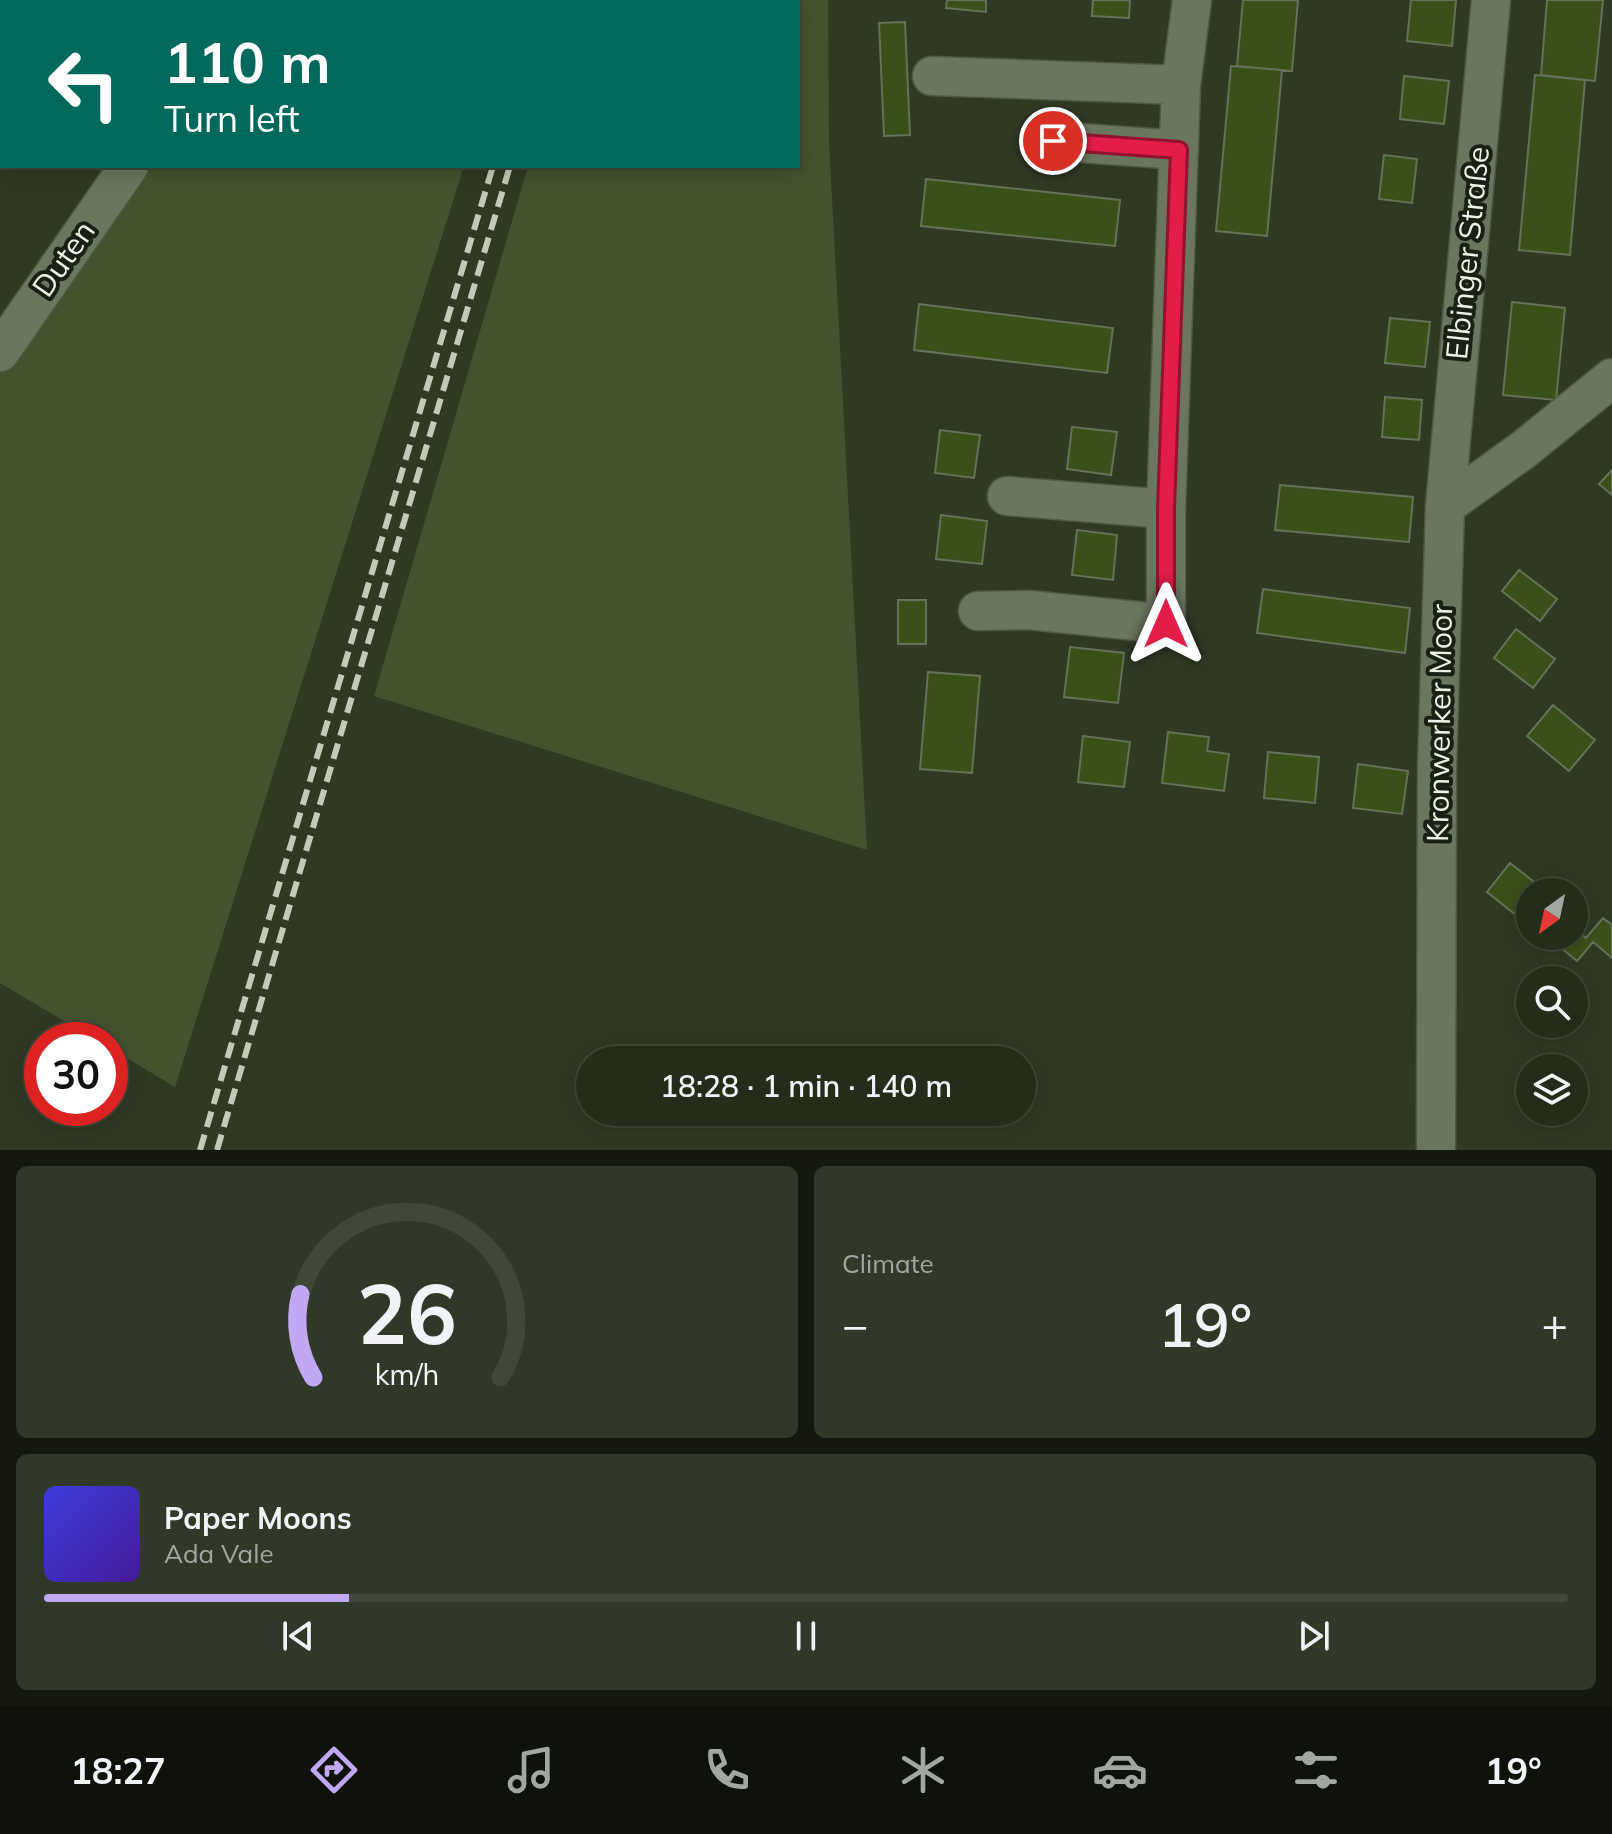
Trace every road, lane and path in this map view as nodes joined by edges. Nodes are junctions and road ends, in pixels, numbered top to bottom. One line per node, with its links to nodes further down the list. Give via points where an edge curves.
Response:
1 (1192, 0): 4 (street)
2 (1491, 0): 11 (street, Elbinger Straße)
3 (932, 76): 4 (street)
4 (1181, 85): 6 (street)
5 (1053, 141): 6 (street)
6 (1179, 150): 12 (street)
7 (128, 168): 8 (street, Duten)
8 (0, 352)
9 (1612, 378): 11 (street)
10 (1007, 496): 12 (street)
11 (1445, 506): 14 (street, Kronwerker Moor, via 1437,768)
12 (1166, 509): 13 (street, via 1166,624 1029,610)
13 (978, 611)
14 (1436, 1150)

